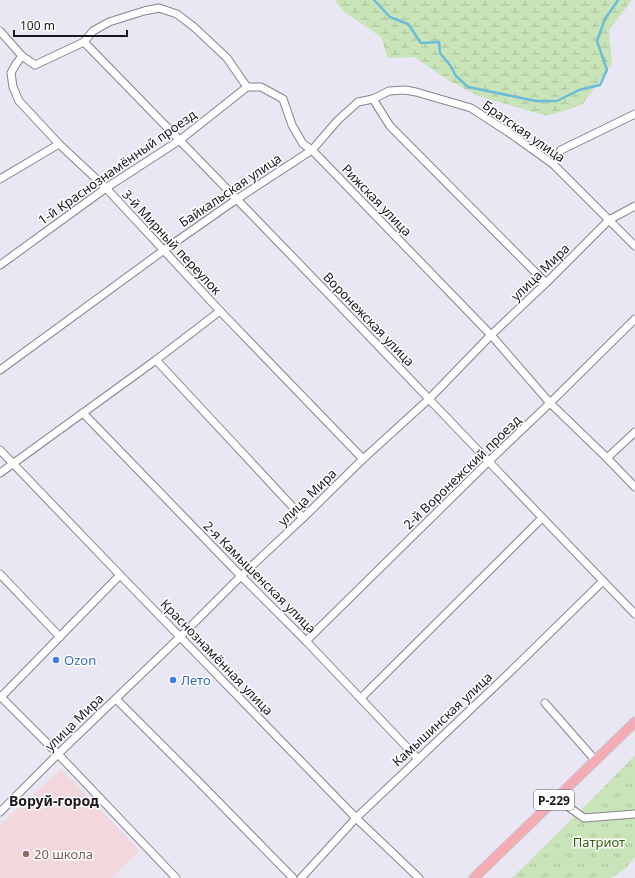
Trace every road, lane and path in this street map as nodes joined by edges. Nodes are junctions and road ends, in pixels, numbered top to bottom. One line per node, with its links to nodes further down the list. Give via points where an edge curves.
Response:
1 (0, 32): 3 (street)
2 (84, 42): 3 (street, via 35,65); 4 (street, via 93,31 109,22 159,8 177,14 194,27 227,58); 7 (street, Воронежская улица)
3 (22, 56): 8 (street, 3-й Мирный переулок, via 11,73 13,87 19,101)
4 (247, 87): 7 (street, 1-й Краснознамённый проезд); 9 (street, Рижская улица, via 261,87 283,99 292,125 303,144)
5 (373, 99): 9 (street, Байкальская улица, via 358,102); 10 (street, Братская улица, via 389,91 405,90 470,108); 19 (street, via 390,126)
6 (635, 114): 10 (street, via 561,150)
7 (180, 140): 12 (street, 1-й Краснознамённый проезд); 13 (street, Воронежская улица)
8 (58, 144): 11 (street); 12 (street, 3-й Мирный переулок)
9 (312, 150): 13 (street, Байкальская улица); 22 (street, Рижская улица)
10 (553, 164): 15 (street, Братская улица)
11 (0, 179)
12 (106, 188): 17 (street, 3-й Мирный переулок); 18 (street, 1-й Краснознамённый проезд)
13 (237, 199): 17 (street, Байкальская улица); 25 (street, Воронежская улица)
14 (635, 206): 15 (street, улица Мира)
15 (609, 220): 16 (street, Братская улица); 19 (street, улица Мира)
16 (635, 246)
17 (164, 250): 20 (street, 3-й Мирный переулок); 24 (street, Байкальская улица)
18 (0, 265)
19 (546, 283): 22 (street, улица Мира)
20 (220, 312): 23 (street); 31 (street, 3-й Мирный переулок)
21 (635, 319): 26 (street, 2-й Воронежский проезд)
22 (491, 335): 25 (street, улица Мира); 26 (street, Рижская улица)
23 (156, 360): 27 (street); 36 (street)
24 (0, 370)
25 (429, 399): 31 (street, улица Мира); 32 (street, Воронежская улица)
26 (550, 403): 30 (street, Рижская улица); 32 (street, 2-й Воронежский проезд)
27 (83, 413): 33 (street); 40 (street, 2-я Камышенская улица)
28 (635, 432): 30 (street)
29 (0, 450): 33 (street, Краснознамённая улица)
30 (607, 458): 35 (street, Рижская улица)
31 (363, 459): 36 (street, улица Мира)
32 (488, 462): 37 (street, Воронежская улица); 45 (street, 2-й Воронежский проезд)
33 (13, 464): 34 (street); 39 (street, Краснознамённая улица)
34 (0, 473)
35 (635, 487)
36 (303, 518): 40 (street, улица Мира)
37 (542, 518): 41 (street, Воронежская улица); 47 (street)
38 (0, 574): 44 (street)
39 (120, 575): 43 (street, Краснознамённая улица); 44 (street)
40 (241, 576): 43 (street, улица Мира); 45 (street, 2-я Камышенская улица)
41 (603, 581): 42 (street, Воронежская улица); 52 (street, Камышинская улица)
42 (635, 614)
43 (181, 636): 48 (street, улица Мира); 57 (street, Краснознамённая улица)
44 (60, 637): 46 (street)
45 (306, 641): 47 (street, 2-я Камышенская улица)
46 (1, 697): 51 (street)
47 (361, 698): 52 (street, 2-я Камышенская улица)
48 (116, 699): 51 (street, улица Мира); 59 (street)
49 (545, 703): 53 (street)
50 (635, 722): 53 (main road, Р-229)
51 (58, 754): 55 (street, улица Мира); 58 (street)
52 (418, 759): 57 (street, Камышинская улица)
53 (595, 760): 54 (main road, Р-229)
54 (556, 798): 56 (street, via 584,818); 62 (main road, Р-229)
55 (0, 812)
56 (635, 814)
57 (356, 818): 60 (street, Камышинская улица); 61 (street, Краснознамённая улица)
58 (176, 878)
59 (293, 878)
60 (301, 878)
61 (418, 878)
62 (474, 878)

